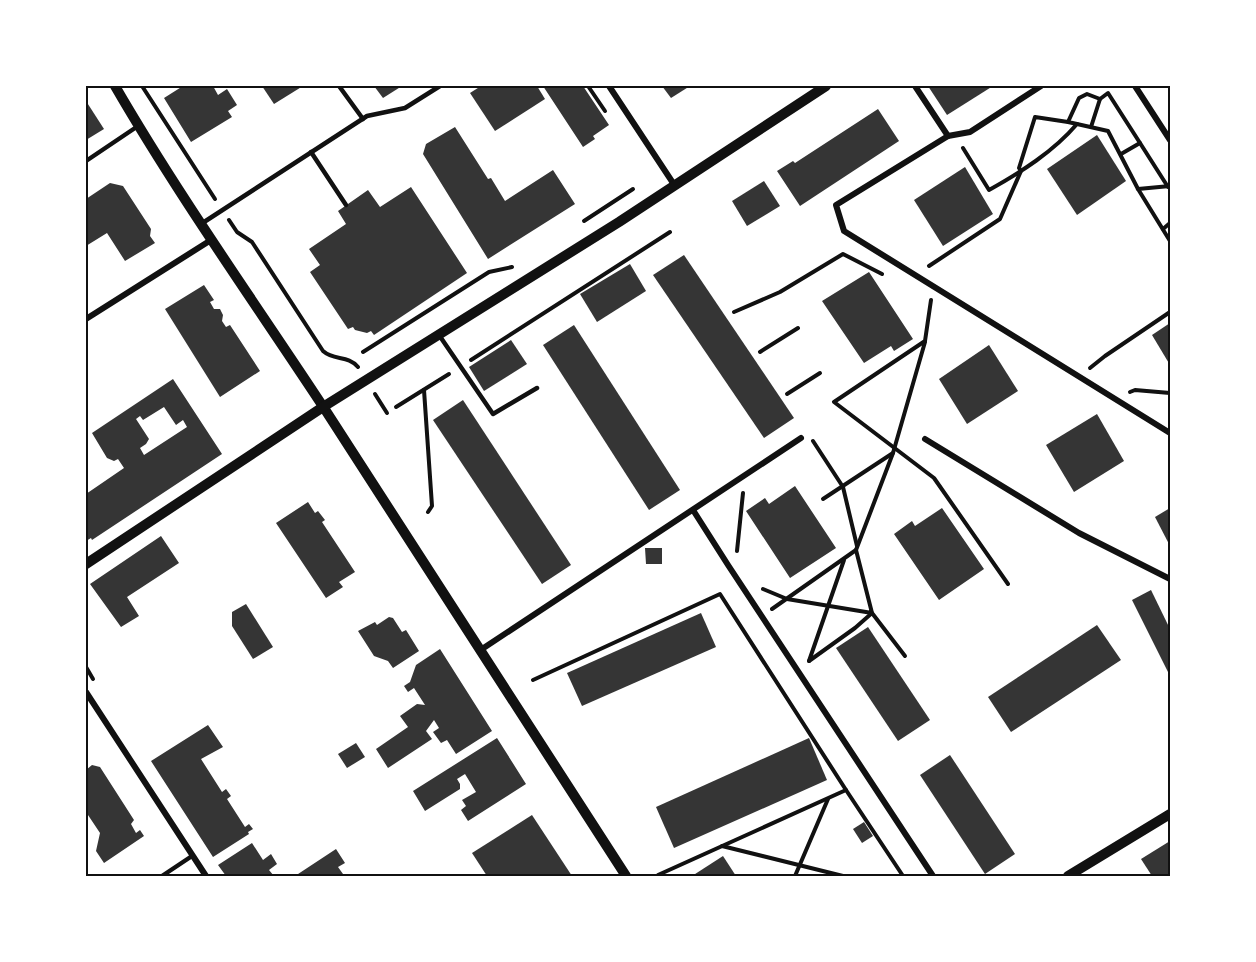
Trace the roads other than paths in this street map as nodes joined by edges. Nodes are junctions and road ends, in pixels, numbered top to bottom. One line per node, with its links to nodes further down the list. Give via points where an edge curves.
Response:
1 (116, 86): 10 (street)
2 (339, 86): 9 (lane)
3 (440, 86): 9 (lane, via 405,108)
4 (609, 86): 15 (street)
5 (825, 86): 15 (street)
6 (915, 86): 11 (street)
7 (1041, 86): 11 (street, via 970,132)
8 (1136, 86): 12 (street)
9 (363, 119): 13 (lane)
10 (138, 125): 14 (lane); 17 (street)
11 (951, 136): 23 (street, via 836,205 844,231)
12 (1170, 140)
13 (311, 152): 16 (lane); 17 (lane)
14 (86, 161)
15 (675, 186): 20 (street)
16 (346, 205)
17 (201, 224): 18 (street)
18 (211, 240): 19 (street); 22 (street)
19 (86, 319)
20 (439, 335): 21 (lane, via 492,414); 22 (street)
21 (537, 388)
22 (323, 407): 27 (street); 29 (street)
23 (1170, 433)
24 (801, 438): 26 (street)
25 (925, 439): 28 (street, via 1079,533)
26 (693, 510): 29 (street); 36 (street)
27 (86, 564)
28 (1170, 579)
29 (478, 651): 35 (street)
30 (86, 692): 32 (street)
31 (1170, 814): 37 (street)
32 (192, 856): 33 (lane); 34 (street)
33 (162, 876)
34 (206, 876)
35 (626, 876)
36 (933, 876)
37 (1068, 876)

